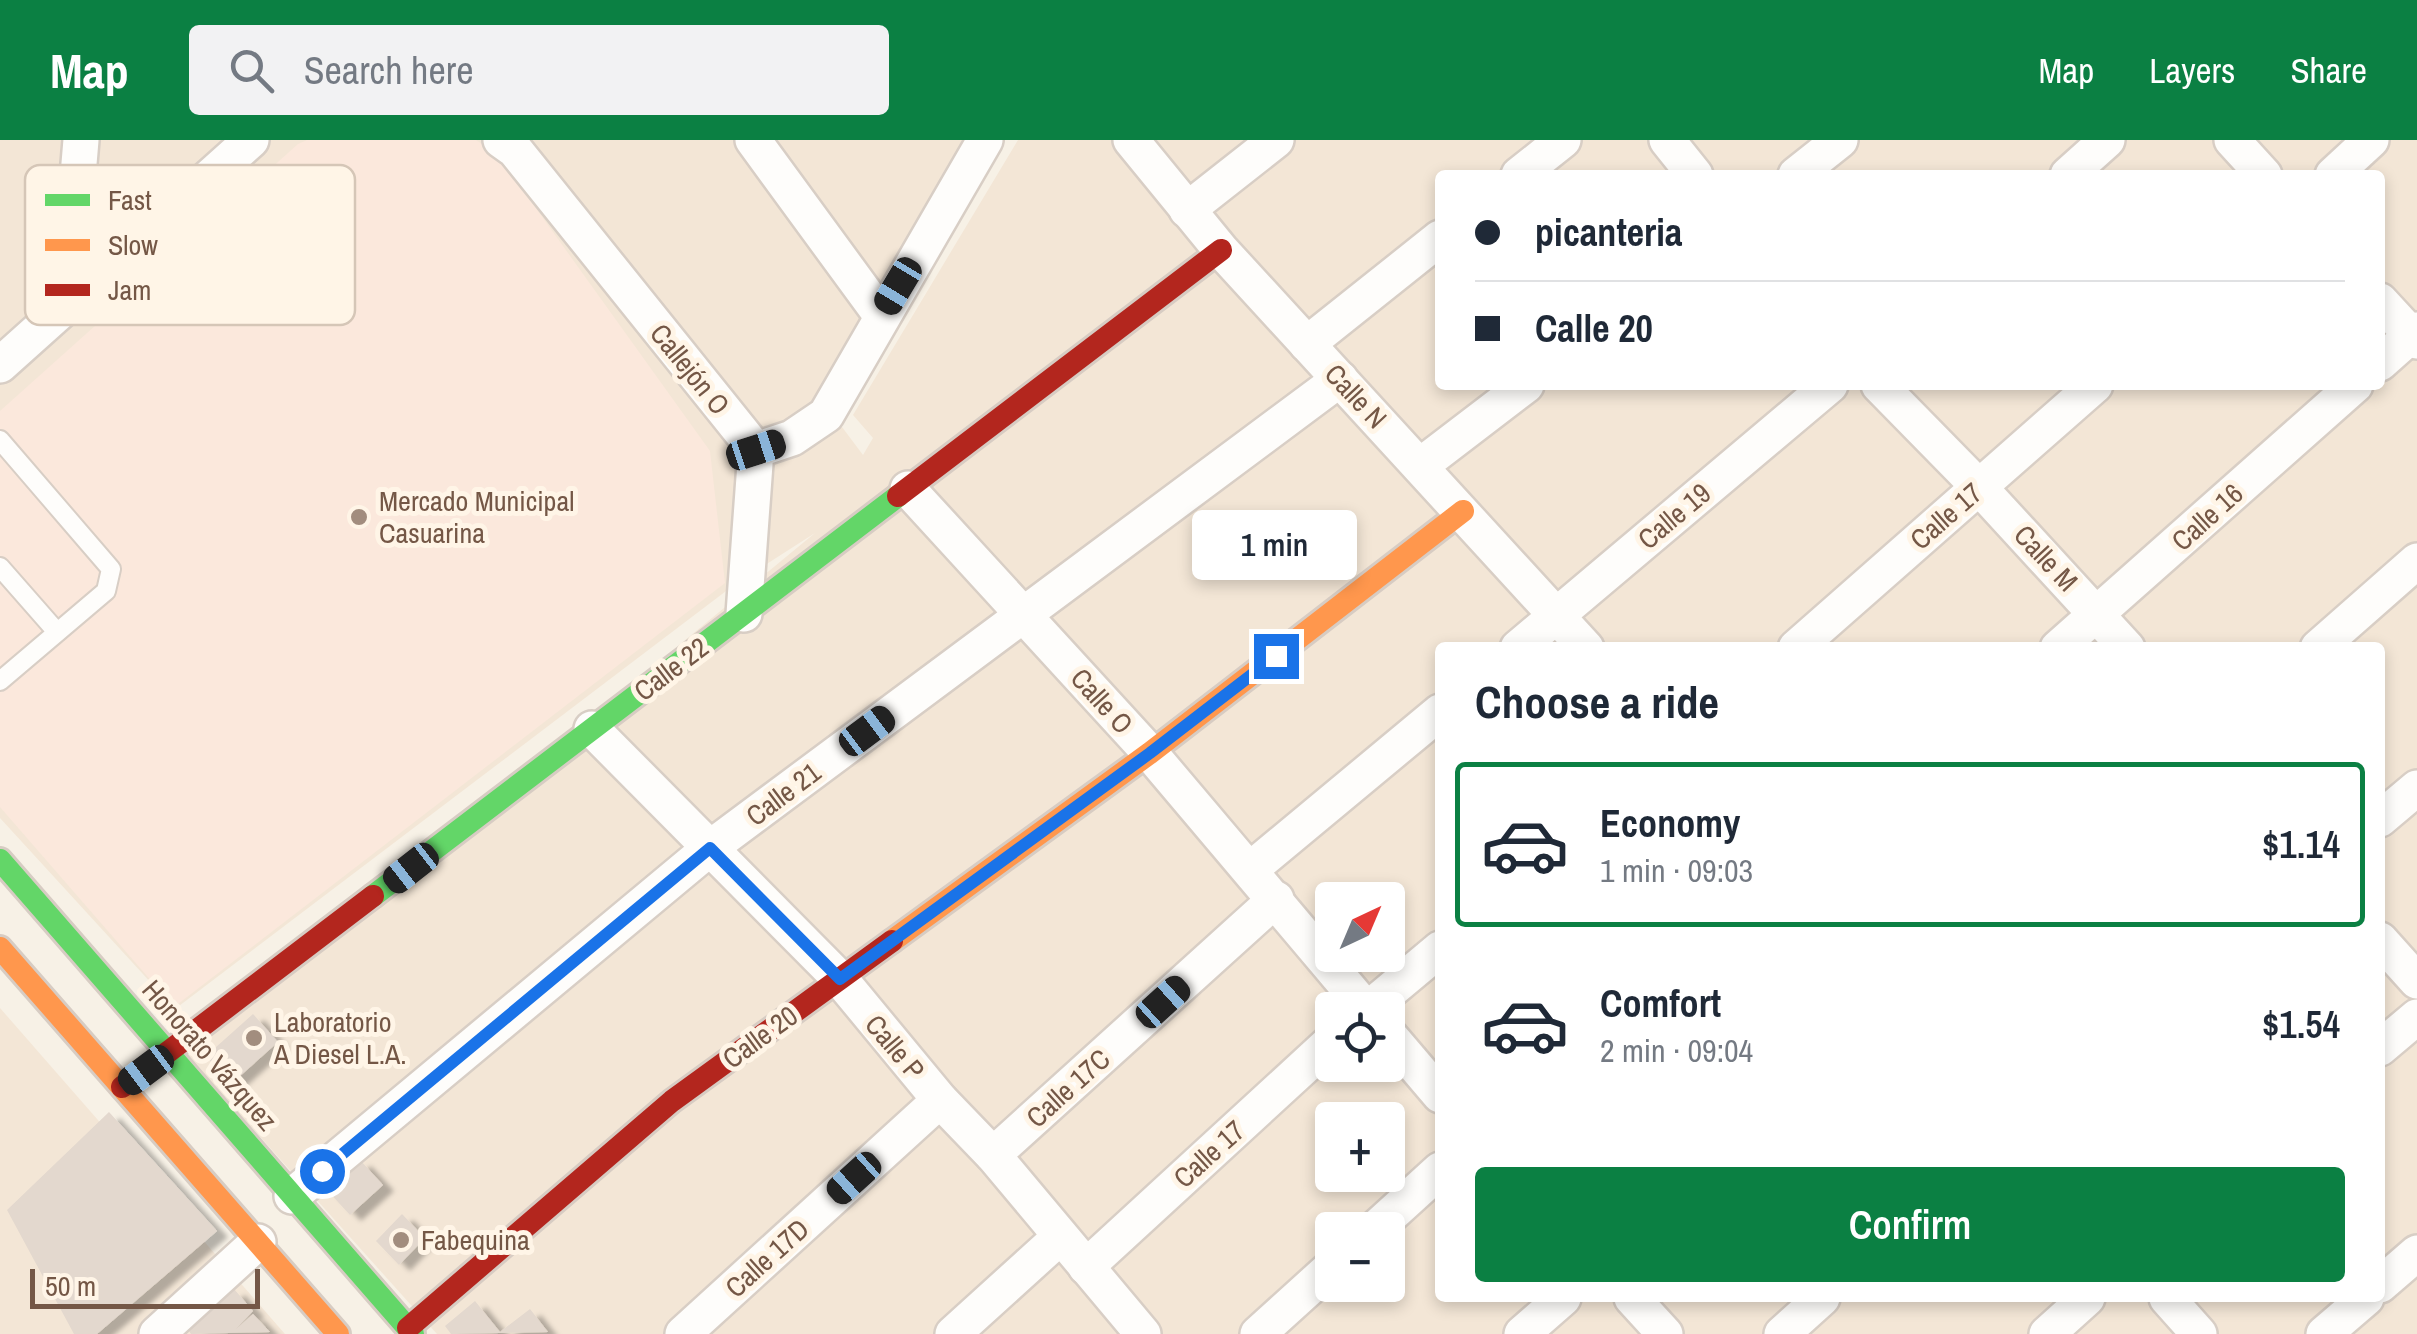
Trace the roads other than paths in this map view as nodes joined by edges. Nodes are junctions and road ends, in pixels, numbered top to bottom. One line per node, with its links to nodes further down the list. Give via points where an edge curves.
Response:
1 (81, 140): 14 (street)
2 (251, 140): 15 (street)
3 (500, 140): 39 (street, Callejón O, via 515,150)
4 (752, 140): 26 (street)
5 (985, 140): 26 (street)
6 (1131, 140): 22 (street, Calle N)
7 (1276, 140): 22 (street)
8 (1563, 140): 16 (street)
9 (1667, 140): 17 (street)
10 (1840, 140): 18 (street)
11 (2107, 140): 19 (street)
12 (2232, 140): 20 (street)
13 (2371, 140): 21 (street)
14 (79, 165)
15 (223, 165)
16 (1525, 170)
17 (1691, 170)
18 (1802, 170)
19 (2074, 170)
20 (2259, 170)
21 (2338, 170)
22 (1188, 210): 24 (street, Calle N)
23 (1435, 242): 29 (street)
24 (1221, 250): 29 (street, Calle N); 44 (street, Calle 22)
25 (2385, 306): 28 (street)
26 (881, 315): 39 (street, via 826,415 792,438)
27 (45, 325): 31 (street)
28 (2415, 335): 30 (street)
29 (1308, 344): 32 (street, Calle N)
30 (2385, 359)
31 (0, 365)
32 (1340, 379): 41 (street, Calle N); 49 (street, Calle 21)
33 (1519, 390): 41 (street)
34 (1824, 390): 50 (street, Calle 19)
35 (1884, 390): 43 (street, Calle M)
36 (2090, 390): 43 (street, Calle 17)
37 (2349, 390): 51 (street, Calle 16)
38 (0, 440): 40 (lane)
39 (756, 450): 48 (street)
40 (14, 458): 42 (lane); 52 (lane, via 111,569 106,591)
41 (1420, 466): 45 (street, Calle N)
42 (0, 472)
43 (1979, 487): 51 (street, Calle M); 55 (street, Calle 17)
44 (908, 488): 48 (street, Calle 22); 49 (street, Calle O)
45 (1463, 512): 50 (street, Calle N); 62 (street, Calle 20)
46 (2417, 561): 58 (street)
47 (0, 567): 52 (lane)
48 (744, 614): 61 (street, Calle 22)
49 (1024, 614): 62 (street, Calle O); 65 (street, Calle 21)
50 (1558, 614): 53 (street, Calle 19); 54 (street, Calle N)
51 (2098, 614): 56 (street, Calle 16); 57 (street, Calle M)
52 (57, 632): 59 (lane)
53 (1525, 642)
54 (1581, 642)
55 (1803, 642)
56 (2065, 642)
57 (2122, 642)
58 (2325, 642)
59 (0, 680)
60 (1435, 716): 67 (street)
61 (592, 729): 65 (street, Calle P); 78 (street, Calle 22)
62 (1150, 753): 67 (street, Calle O); 72 (street, Calle 20)
63 (2417, 788): 64 (street)
64 (2385, 815)
65 (710, 848): 72 (street, Calle P); 86 (street, Calle 21)
66 (0, 860): 78 (street, Honorato Vázquez)
67 (1251, 869): 68 (street, Calle O)
68 (1276, 899): 74 (street, Calle O); 84 (street, Calle 17C)
69 (2385, 945): 73 (street)
70 (0, 948): 81 (street)
71 (1435, 953): 75 (street)
72 (840, 979): 83 (street, Calle P); 100 (street, Calle 20, via 672,1101)
73 (2417, 980)
74 (1352, 992)
75 (1389, 992)
76 (2417, 1017): 77 (street)
77 (2385, 1044)
78 (169, 1052): 81 (street, Calle 22); 86 (street, Honorato Vázquez)
79 (1405, 1054): 82 (street)
80 (1315, 1058): 91 (street, Calle 17)
81 (122, 1088): 89 (street)
82 (1435, 1089)
83 (940, 1100): 84 (street, Calle P); 103 (street, Calle 17D)
84 (993, 1156): 88 (street, Calle P)
85 (1435, 1175): 87 (street)
86 (292, 1196): 100 (street, Honorato Vázquez)
87 (1394, 1212)
88 (1060, 1237): 91 (street, Calle P); 104 (street)
89 (258, 1242): 101 (street); 102 (street)
90 (2417, 1253): 92 (street)
91 (1086, 1267): 105 (street, Calle P)
92 (2385, 1281)
93 (1315, 1282): 106 (street)
94 (1558, 1302): 107 (street)
95 (1636, 1302): 108 (street)
96 (1816, 1302): 109 (street)
97 (2083, 1302): 110 (street)
98 (2171, 1302): 111 (street)
99 (2361, 1302): 112 (street)
100 (410, 1331)
101 (157, 1334)
102 (338, 1334)
103 (684, 1334)
104 (953, 1334)
105 (1143, 1334)
106 (1258, 1334)
107 (1522, 1334)
108 (1665, 1334)
109 (1782, 1334)
110 (2048, 1334)
111 (2199, 1334)
112 (2324, 1334)

